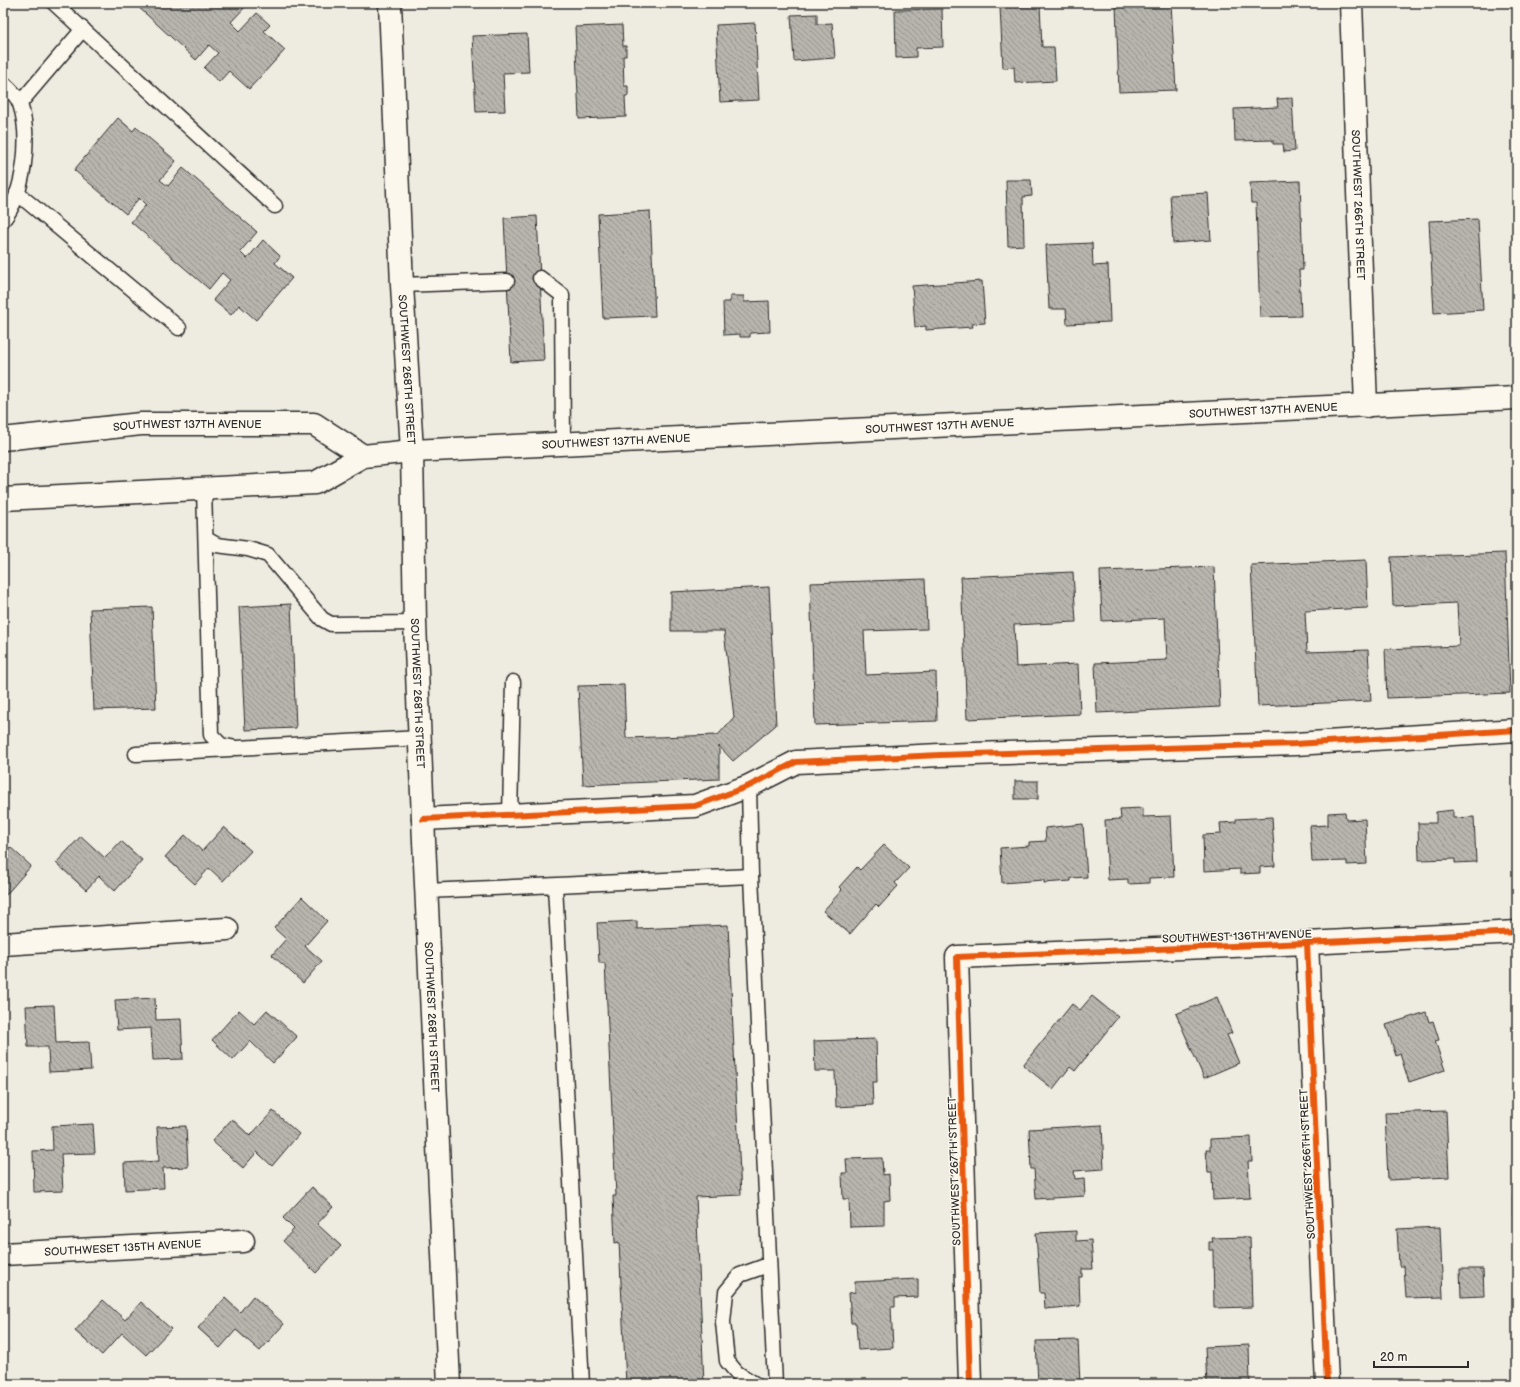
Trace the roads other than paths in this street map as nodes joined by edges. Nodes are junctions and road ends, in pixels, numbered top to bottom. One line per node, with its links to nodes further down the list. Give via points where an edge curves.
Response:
1 (54, 3): 4 (lane)
2 (390, 3): 12 (street, SOUTHWEST 268TH STREET)
3 (1351, 3): 15 (street, SOUTHWEST 266TH STREET)
4 (83, 29): 6 (lane); 8 (lane)
5 (3, 83): 6 (lane)
6 (20, 103): 7 (lane, via 25,129 25,154)
7 (17, 193): 9 (lane, via 12,210); 13 (lane)
8 (275, 206)
9 (3, 220)
10 (540, 278): 17 (lane, via 562,295)
11 (507, 281): 12 (lane)
12 (402, 285): 18 (street, SOUTHWEST 268TH STREET)
13 (180, 328)
14 (1517, 398): 15 (street, SOUTHWEST 137TH AVENUE)
15 (1366, 406): 17 (street, SOUTHWEST 137TH AVENUE)
16 (3, 439): 19 (street, SOUTHWEST 137TH AVENUE, via 140,424 314,424)
17 (563, 444): 18 (street, SOUTHWEST 137TH AVENUE)
18 (412, 452): 19 (street, SOUTHWEST 137TH AVENUE); 23 (street, SOUTHWEST 268TH STREET)
19 (363, 456): 20 (street, SOUTHWEST 137TH AVENUE, via 315,483)
20 (204, 490): 21 (street, SOUTHWEST 137TH AVENUE); 22 (lane)
21 (3, 499)
22 (206, 539): 23 (lane, via 217,545 248,549 268,556 322,619 331,624); 27 (lane, via 211,735 221,745)
23 (415, 623): 26 (street, SOUTHWEST 268TH STREET)
24 (513, 682): 30 (lane)
25 (1517, 730): 29 (street, via 1295,744 796,762)
26 (420, 738): 27 (lane); 31 (street, SOUTHWEST 268TH STREET)
27 (236, 748): 28 (lane)
28 (136, 754)
29 (749, 786): 30 (street, via 695,806); 32 (lane)
30 (510, 816): 31 (street)
31 (422, 819): 34 (street, SOUTHWEST 268TH STREET)
32 (751, 876): 33 (lane); 42 (lane)
33 (555, 886): 34 (lane); 44 (lane)
34 (426, 891): 43 (street, SOUTHWEST 268TH STREET)
35 (226, 929): 38 (street)
36 (1517, 932): 37 (street, SOUTHWEST 136TH AVENUE)
37 (1307, 943): 39 (street, SOUTHWEST 136TH AVENUE); 48 (street, SOUTHWEST 266TH STREET)
38 (3, 944)
39 (957, 956): 47 (street, SOUTHWEST 267TH STREET)
40 (243, 1241): 41 (street, SOUTHWESET 135TH AVENUE)
41 (3, 1254)
42 (768, 1265): 45 (lane, via 740,1275 726,1292 723,1322 727,1361 737,1373); 46 (lane)
43 (449, 1384)
44 (582, 1384)
45 (755, 1384)
46 (775, 1384)
47 (970, 1384)
48 (1327, 1384)

